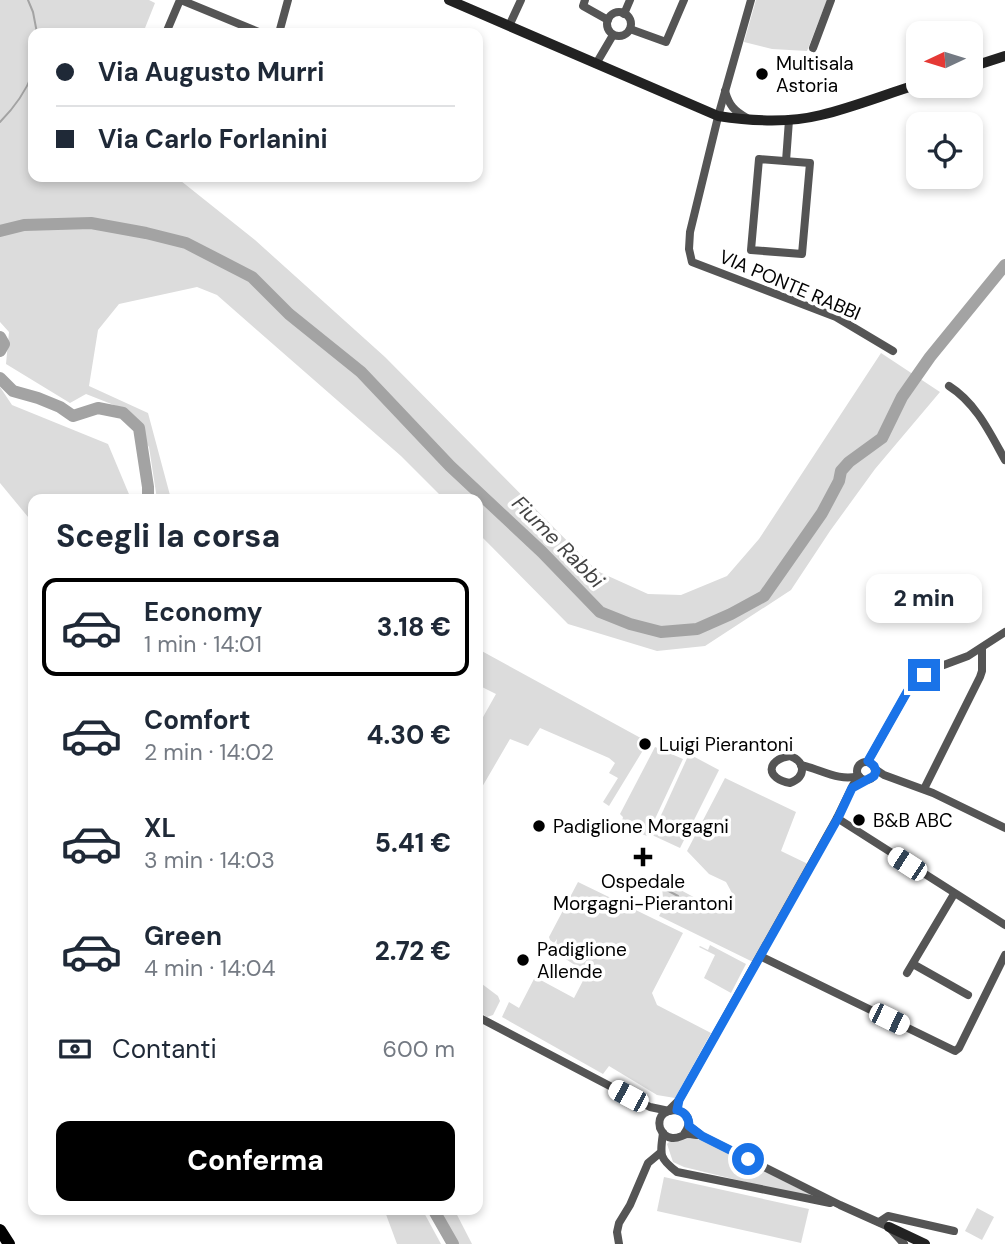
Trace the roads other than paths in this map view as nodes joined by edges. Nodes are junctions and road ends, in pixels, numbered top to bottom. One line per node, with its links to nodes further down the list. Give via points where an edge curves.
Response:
1 (181, 0): 13 (street); 14 (street)
2 (288, 0): 15 (street)
3 (449, 0): 12 (main road)
4 (521, 0): 12 (street)
5 (630, 0): 10 (street)
6 (684, 0): 16 (street, via 666,42)
7 (751, 0): 23 (street)
8 (831, 0): 18 (street)
9 (584, 3): 11 (street)
10 (624, 14): 11 (street, via 617,12); 16 (street)
11 (608, 20): 17 (street)
12 (509, 26): 21 (main road)
13 (168, 28)
14 (249, 28)
15 (280, 28)
16 (630, 29): 17 (street, via 621,36)
17 (613, 35): 21 (street)
18 (813, 48)
19 (1005, 56): 20 (main road)
20 (984, 63)
21 (596, 64): 24 (main road)
22 (906, 88): 26 (main road, via 819,116)
23 (725, 91): 24 (street); 25 (street, via 731,106)
24 (718, 116): 25 (main road); 28 (street, VIA PONTE RABBI, via 690,232 692,262 836,317)
25 (749, 120): 26 (main road)
26 (789, 120): 27 (street)
27 (786, 161): 27 (street, via 759,159 751,250 803,254 810,163)
28 (894, 351)
29 (949, 386): 30 (street, via 983,420)
30 (1005, 460)
31 (1005, 632): 32 (street)
32 (982, 648): 33 (street); 34 (street)
33 (968, 656): 34 (street); 35 (street, via 928,671 913,685)
34 (981, 666): 38 (street, via 980,677)
35 (868, 761): 37 (street, via 873,764); 37 (street, via 861,763)
36 (801, 770): 37 (street)
37 (865, 775): 38 (street, via 884,775); 39 (street, via 852,788)
38 (924, 789): 40 (street)
39 (838, 818): 41 (street); 44 (street)
40 (1005, 828)
41 (954, 894): 42 (street); 45 (street)
42 (1005, 925)
43 (1005, 955): 44 (street, via 955,1051)
44 (760, 956): 49 (street)
45 (913, 964): 46 (street); 47 (street)
46 (908, 973)
47 (968, 995)
48 (483, 1020): 49 (street, via 650,1108)
49 (671, 1109): 50 (street, via 684,1113); 51 (street, via 660,1127)
50 (687, 1130): 51 (street, via 677,1138); 53 (street)
51 (665, 1135): 52 (street)
52 (661, 1149): 53 (street, via 667,1164 677,1172); 58 (street, via 648,1163 619,1223)
53 (840, 1205): 54 (street)
54 (884, 1225): 56 (street, via 882,1219 888,1216); 59 (street); 60 (main road)
55 (0, 1230): 57 (main road)
56 (954, 1231)
57 (9, 1244)
58 (619, 1244)
59 (904, 1244)
60 (925, 1244)

